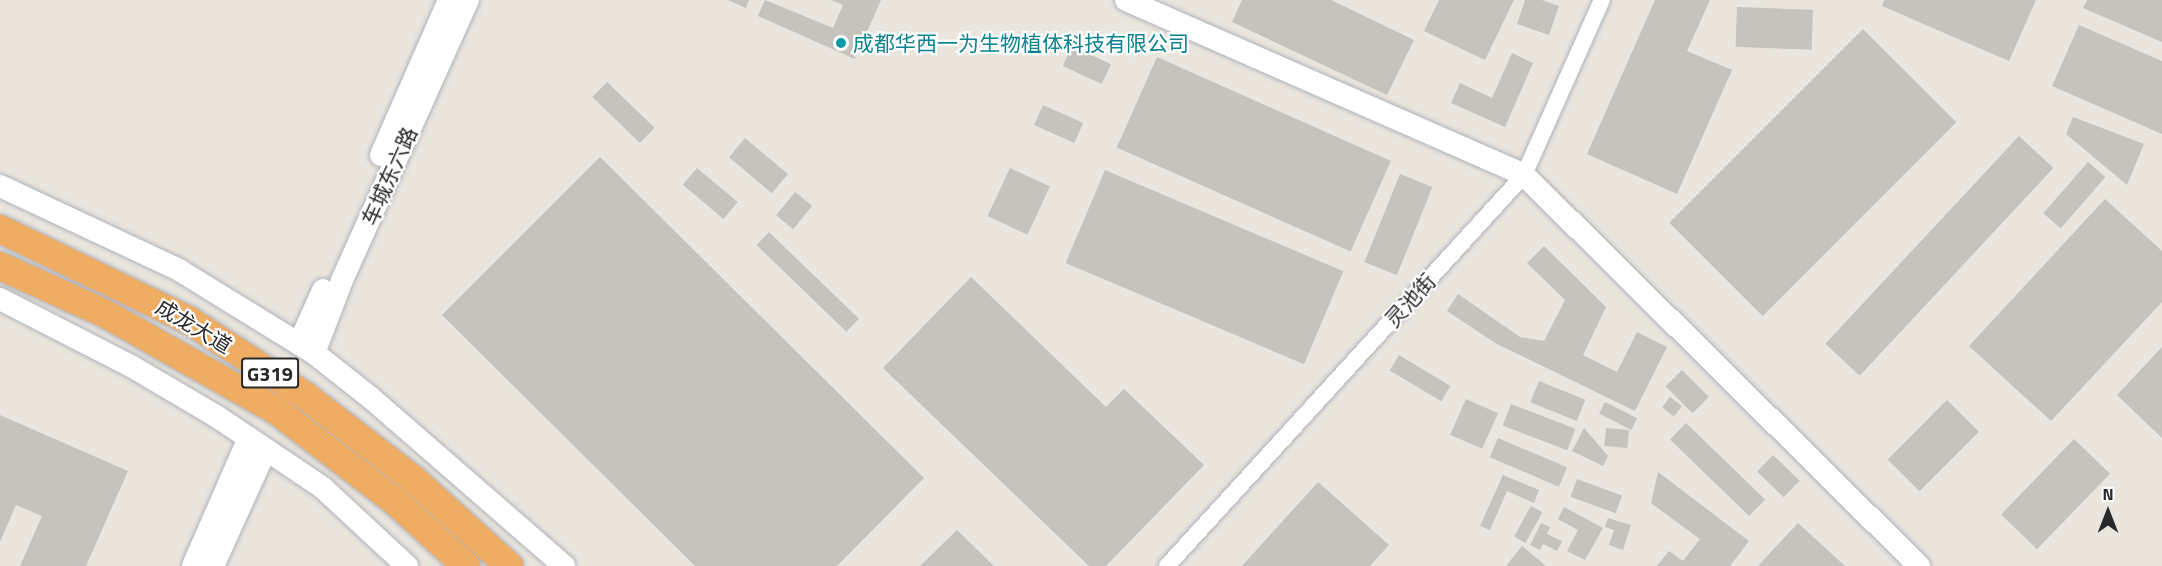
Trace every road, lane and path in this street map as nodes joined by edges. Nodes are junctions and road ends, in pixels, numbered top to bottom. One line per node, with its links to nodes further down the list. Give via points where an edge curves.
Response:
1 (449, 0): 10 (street, 车城东六路)
2 (468, 0): 10 (street, 车城东六路)
3 (1126, 0): 5 (street)
4 (1602, 0): 5 (street, 灵池街)
5 (1524, 175): 18 (street, 灵池街); 19 (street)
6 (0, 186): 10 (street, via 179,270)
7 (0, 229): 16 (highway, 成龙大道 / G319, via 190,321 295,389 353,429)
8 (0, 266): 15 (highway, 成龙大道 / G319, via 105,313 277,411 396,502)
9 (0, 299): 11 (street, via 131,366)
10 (307, 349): 17 (street, via 407,428)
11 (258, 444): 12 (street); 13 (street); 14 (street, via 323,488)
12 (193, 566)
13 (213, 566)
14 (407, 566)
15 (466, 566)
16 (509, 566)
17 (564, 566)
18 (1167, 566)
19 (1919, 566)

